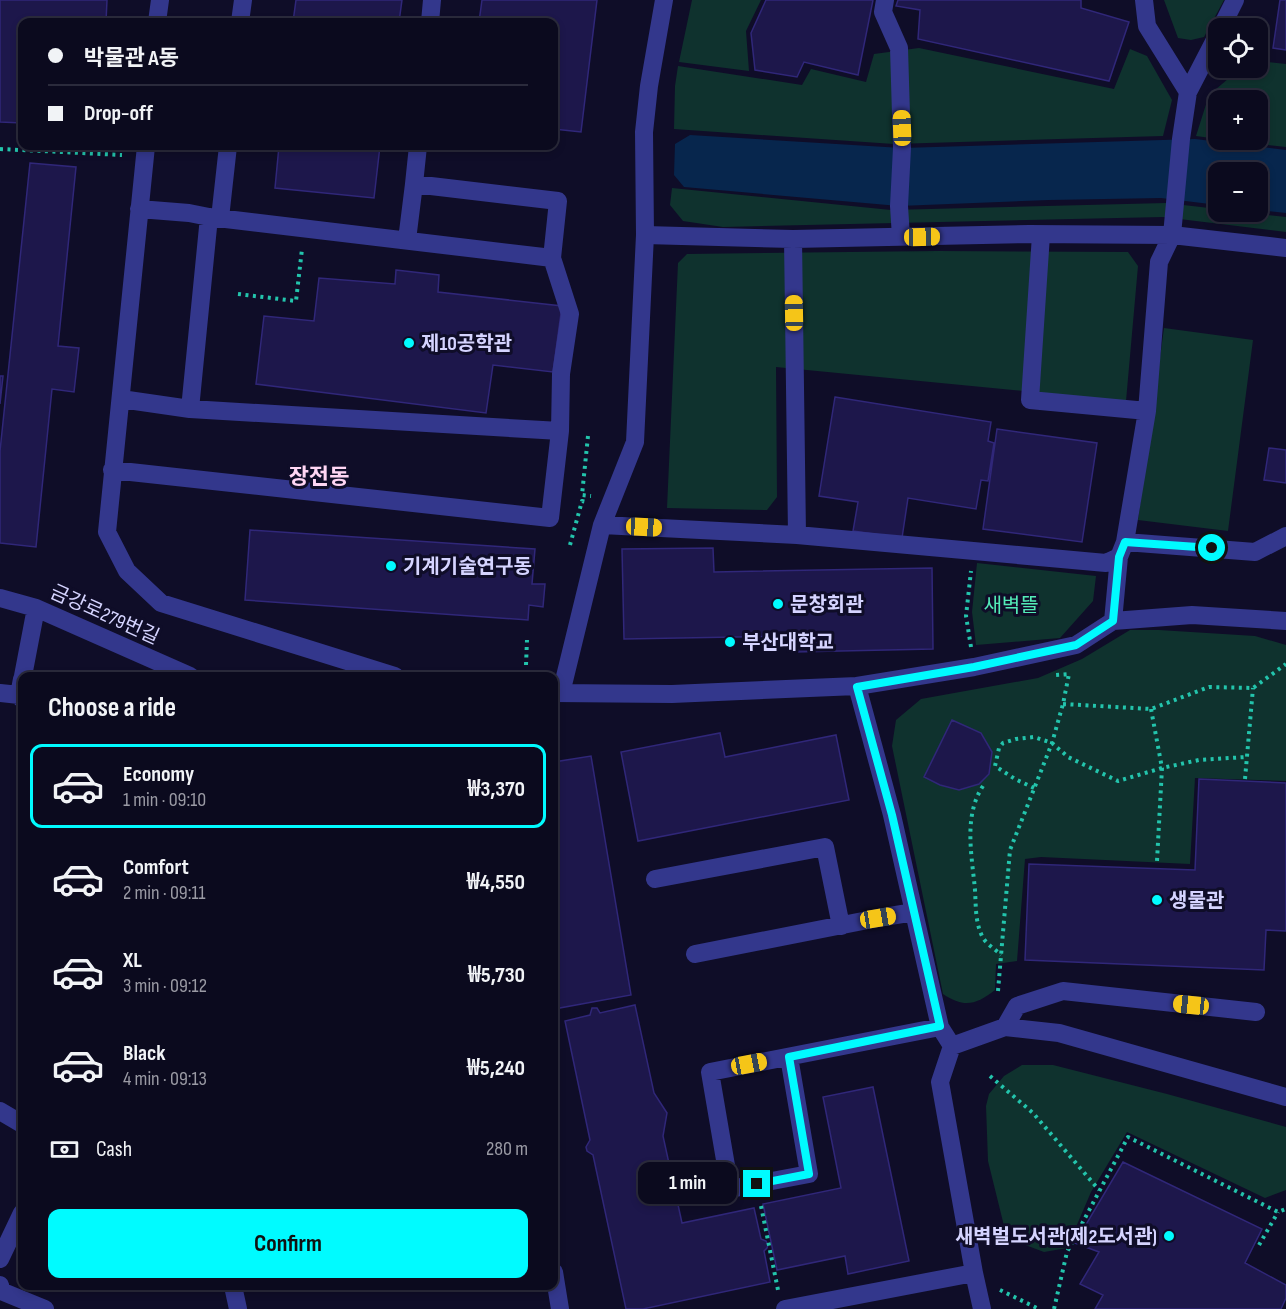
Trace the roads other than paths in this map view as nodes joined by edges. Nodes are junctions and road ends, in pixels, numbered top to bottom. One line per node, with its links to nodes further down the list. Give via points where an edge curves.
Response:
1 (160, 0): 8 (street)
2 (243, 0): 9 (street)
3 (432, 0): 10 (street)
4 (664, 0): 22 (street, via 644,132)
5 (885, 0): 23 (street, via 883,12 899,48)
6 (1144, 0): 13 (street, via 1147,26)
7 (1235, 0): 11 (street)
8 (158, 18)
9 (241, 18)
10 (430, 18)
11 (1226, 18)
12 (1208, 53): 13 (street)
13 (1188, 92): 21 (street)
14 (146, 150): 18 (street)
15 (227, 150): 19 (street)
16 (418, 150): 17 (street)
17 (414, 184): 25 (street); 27 (street, via 558,201)
18 (139, 209): 19 (street); 28 (street)
19 (215, 218): 25 (street); 29 (street)
20 (1041, 235): 21 (street); 23 (street); 30 (street, via 1030,400)
21 (1172, 235): 26 (street); 30 (street, via 1160,262)
22 (645, 236): 24 (street); 33 (street, via 635,442)
23 (901, 237): 24 (street)
24 (793, 239): 34 (street)
25 (407, 240): 27 (street)
26 (1286, 248)
27 (552, 258): 31 (street, via 570,314 561,374)
28 (121, 399): 29 (street); 32 (street)
29 (190, 409): 31 (street)
30 (1147, 411): 36 (street)
31 (560, 431): 32 (street, via 550,518)
32 (112, 471): 43 (street, via 107,532 127,571 161,603)
33 (603, 525): 34 (street); 46 (street)
34 (797, 536): 36 (street, via 1106,563)
35 (1286, 536): 36 (street, via 1255,552)
36 (1122, 549): 39 (street)
37 (0, 598): 38 (street, 금강로279번길)
38 (36, 608): 41 (street); 42 (street, 금강로279번길)
39 (1113, 621): 40 (street, via 1192,615); 44 (street, via 1076,645)
40 (1286, 621)
41 (25, 672)
42 (181, 672)
43 (382, 672)
44 (857, 687): 48 (street, via 672,694); 50 (street)
45 (18, 688): 47 (street)
46 (558, 689)
47 (0, 693)
48 (558, 693)
49 (655, 879): 51 (street, via 825,847)
50 (914, 912): 51 (street); 54 (street)
51 (841, 926): 52 (street)
52 (695, 954)
53 (1256, 1012): 55 (street, via 1063,991 1017,1006)
54 (940, 1026): 56 (street); 57 (street)
55 (1005, 1027): 56 (street); 58 (street, via 1059,1033)
56 (952, 1046): 63 (street, via 940,1082)
57 (789, 1057): 57 (street, via 710,1072 730,1189 809,1174)
58 (1286, 1097)
59 (0, 1111): 60 (street)
60 (18, 1122)
61 (18, 1222): 62 (street)
62 (0, 1260)
63 (974, 1273): 70 (street); 71 (street)
64 (0, 1285): 67 (street, via 1,1291)
65 (234, 1290): 68 (street)
66 (557, 1290): 69 (street)
67 (45, 1309)
68 (238, 1309)
69 (560, 1309)
70 (785, 1309)
71 (982, 1309)

